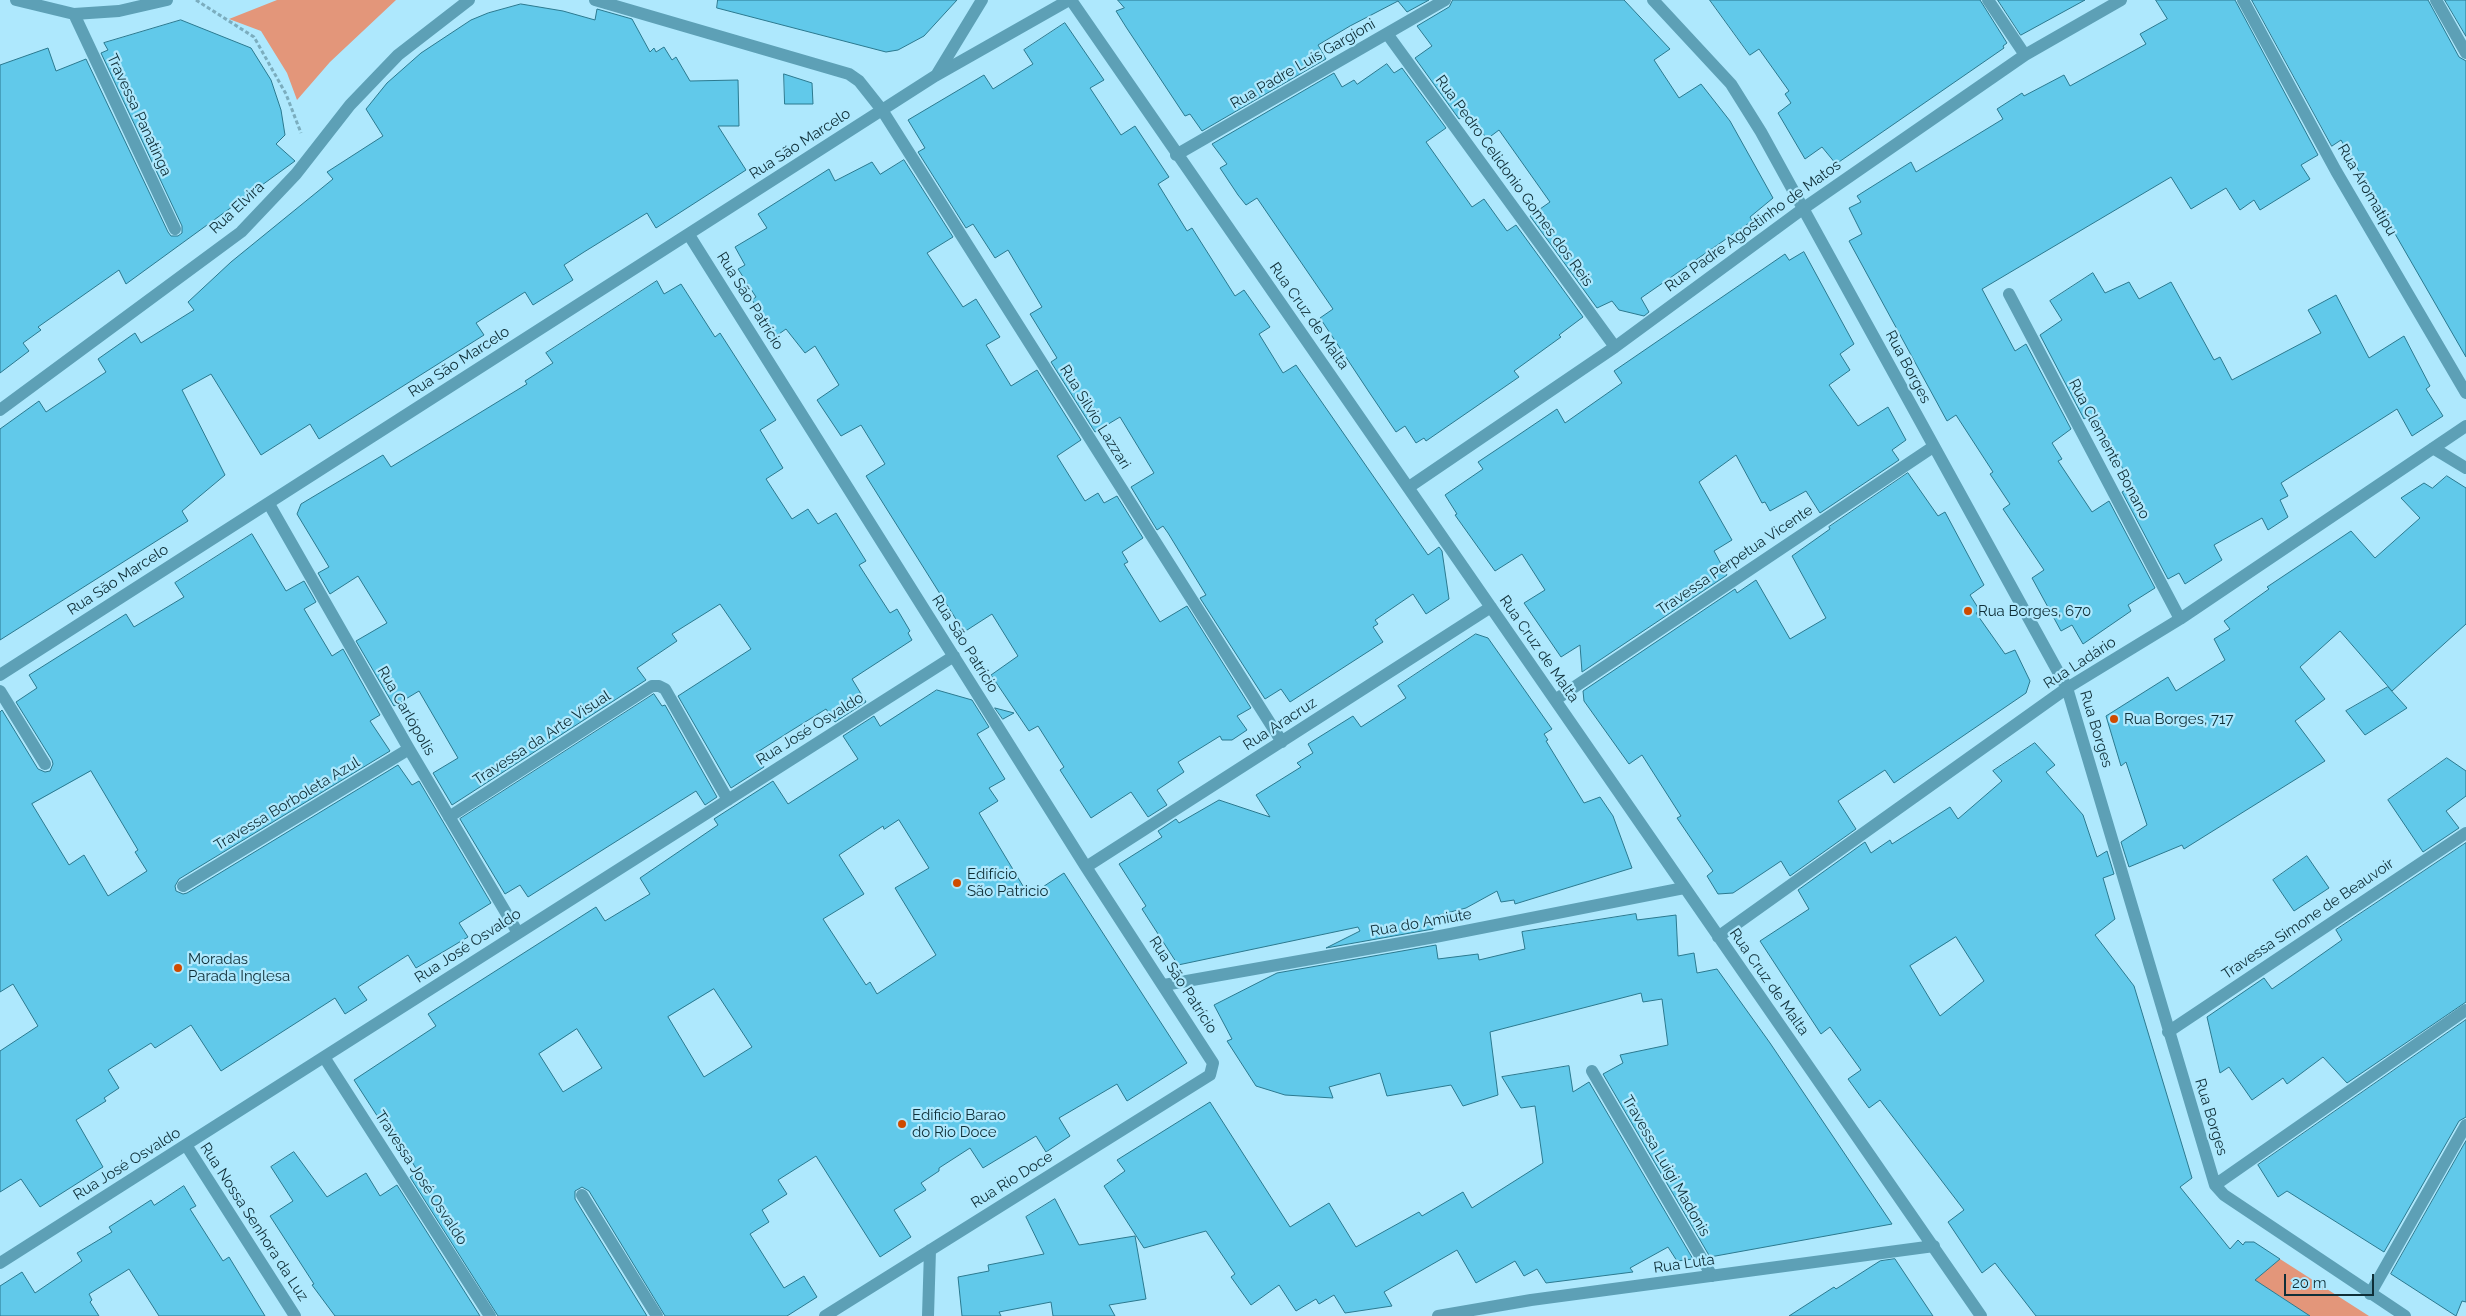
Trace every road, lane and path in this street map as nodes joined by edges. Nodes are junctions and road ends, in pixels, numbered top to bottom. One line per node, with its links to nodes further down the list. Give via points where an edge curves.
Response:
1 (16, 0): 14 (street)
2 (167, 0): 14 (street, via 119,11)
3 (196, 0): 21 (path, via 254,37 286,94)
4 (469, 0): 21 (street, Rua Elvira, via 398,55 350,105)
5 (595, 0): 19 (street, Rua Silvio Lazzari, via 849,74 859,81)
6 (982, 0): 18 (street, Rua São Marcelo)
7 (1070, 0): 18 (street, Rua São Marcelo); 20 (street, Rua Cruz de Malta)
8 (1446, 0): 15 (street, Rua Padre Luís Gargioni)
9 (1653, 0): 22 (street, Rua Borges, via 1731,84)
10 (1988, 0): 17 (street)
11 (2121, 0): 17 (street, Rua Padre Agostinho de Matos)
12 (2242, 0): 27 (street, Rua Aromatipu, via 2336,171)
13 (2436, 0): 16 (street)
14 (74, 14): 23 (street, Travessa Panatinga)
15 (1388, 35): 20 (street, Rua Padre Luís Gargioni); 26 (street, Rua Pedro Celidonio Gomes dos Reis)
16 (2466, 52)
17 (2025, 55): 22 (street, Rua Padre Agostinho de Matos)
18 (935, 76): 19 (street, Rua São Marcelo)
19 (882, 110): 24 (street, Rua São Marcelo); 42 (street, Rua Silvio Lazzari)
20 (1176, 155): 33 (street, Rua Cruz de Malta)
21 (309, 157): 28 (street, Rua Elvira, via 241,232)
22 (1804, 208): 26 (street, Rua Padre Agostinho de Matos); 30 (street, Rua Borges)
23 (175, 229)
24 (689, 235): 34 (street, Rua São Marcelo); 37 (street, Rua São Patrício)
25 (2009, 294): 36 (street, Rua Clemente Bonano)
26 (1615, 347): 33 (street, Rua Padre Agostinho de Matos)
27 (2466, 394)
28 (0, 410)
29 (2466, 426): 31 (street, Rua Ladário)
30 (1934, 447): 39 (street, Rua Borges); 41 (street, Travessa Perpetua Vicente)
31 (2433, 448): 32 (street); 36 (street, Rua Ladário)
32 (2466, 468)
33 (1410, 488): 35 (street, Rua Cruz de Malta)
34 (269, 504): 38 (street, Rua São Marcelo); 43 (street, Rua Carlópolis)
35 (1491, 607): 41 (street, Rua Cruz de Malta); 42 (street, Rua Aracruz)
36 (2180, 619): 39 (street, Rua Ladário)
37 (954, 656): 45 (street, Rua José Osvaldo); 48 (street, Rua São Patrício)
38 (0, 675)
39 (2067, 688): 52 (street, Rua Ladário); 55 (street, Rua Borges)
40 (0, 690): 44 (street)
41 (1555, 700): 50 (street, Rua Cruz de Malta)
42 (1282, 742): 48 (street, Rua Aracruz)
43 (408, 748): 46 (street, Rua Carlópolis); 49 (street, Travessa Borboleta Azul)
44 (45, 764)
45 (728, 800): 46 (street, Travessa da Arte Visual, via 665,689 652,686); 51 (street, Rua José Osvaldo)
46 (449, 817): 51 (street, Rua Carlópolis)
47 (2466, 833): 55 (street, Travessa Simone de Beauvoir)
48 (1086, 867): 53 (street, Rua São Patrício)
49 (183, 886)
50 (1684, 888): 52 (street, Rua Cruz de Malta); 53 (street, Rua do Amiute, via 1435,937)
51 (518, 933): 56 (street, Rua José Osvaldo)
52 (1718, 937): 63 (street, Rua Cruz de Malta)
53 (1164, 984): 57 (street, Rua São Patrício, via 1214,1063)
54 (2466, 1010): 61 (street)
55 (2168, 1032): 61 (street, Rua Borges)
56 (324, 1057): 60 (street, Rua José Osvaldo); 69 (street, Travessa José Osvaldo)
57 (1214, 1069): 64 (street, Rua Rio Doce, via 1210,1075)
58 (1592, 1071): 66 (street, Travessa Luigi Madonis)
59 (2466, 1124): 67 (street)
60 (186, 1145): 65 (street, Rua José Osvaldo); 68 (street, Rua Nossa Senhora da Luz)
61 (2215, 1185): 67 (street)
62 (582, 1195): 70 (street)
63 (1934, 1246): 66 (street, Rua Luta); 74 (street, Rua Cruz de Malta)
64 (930, 1250): 71 (street, Rua Rio Doce); 72 (street)
65 (0, 1263)
66 (1712, 1276): 73 (street, Rua Luta)
67 (2370, 1294): 75 (street)
68 (295, 1316)
69 (490, 1316)
70 (657, 1316)
71 (825, 1316)
72 (928, 1316)
73 (1438, 1316)
74 (1981, 1316)
75 (2405, 1316)

